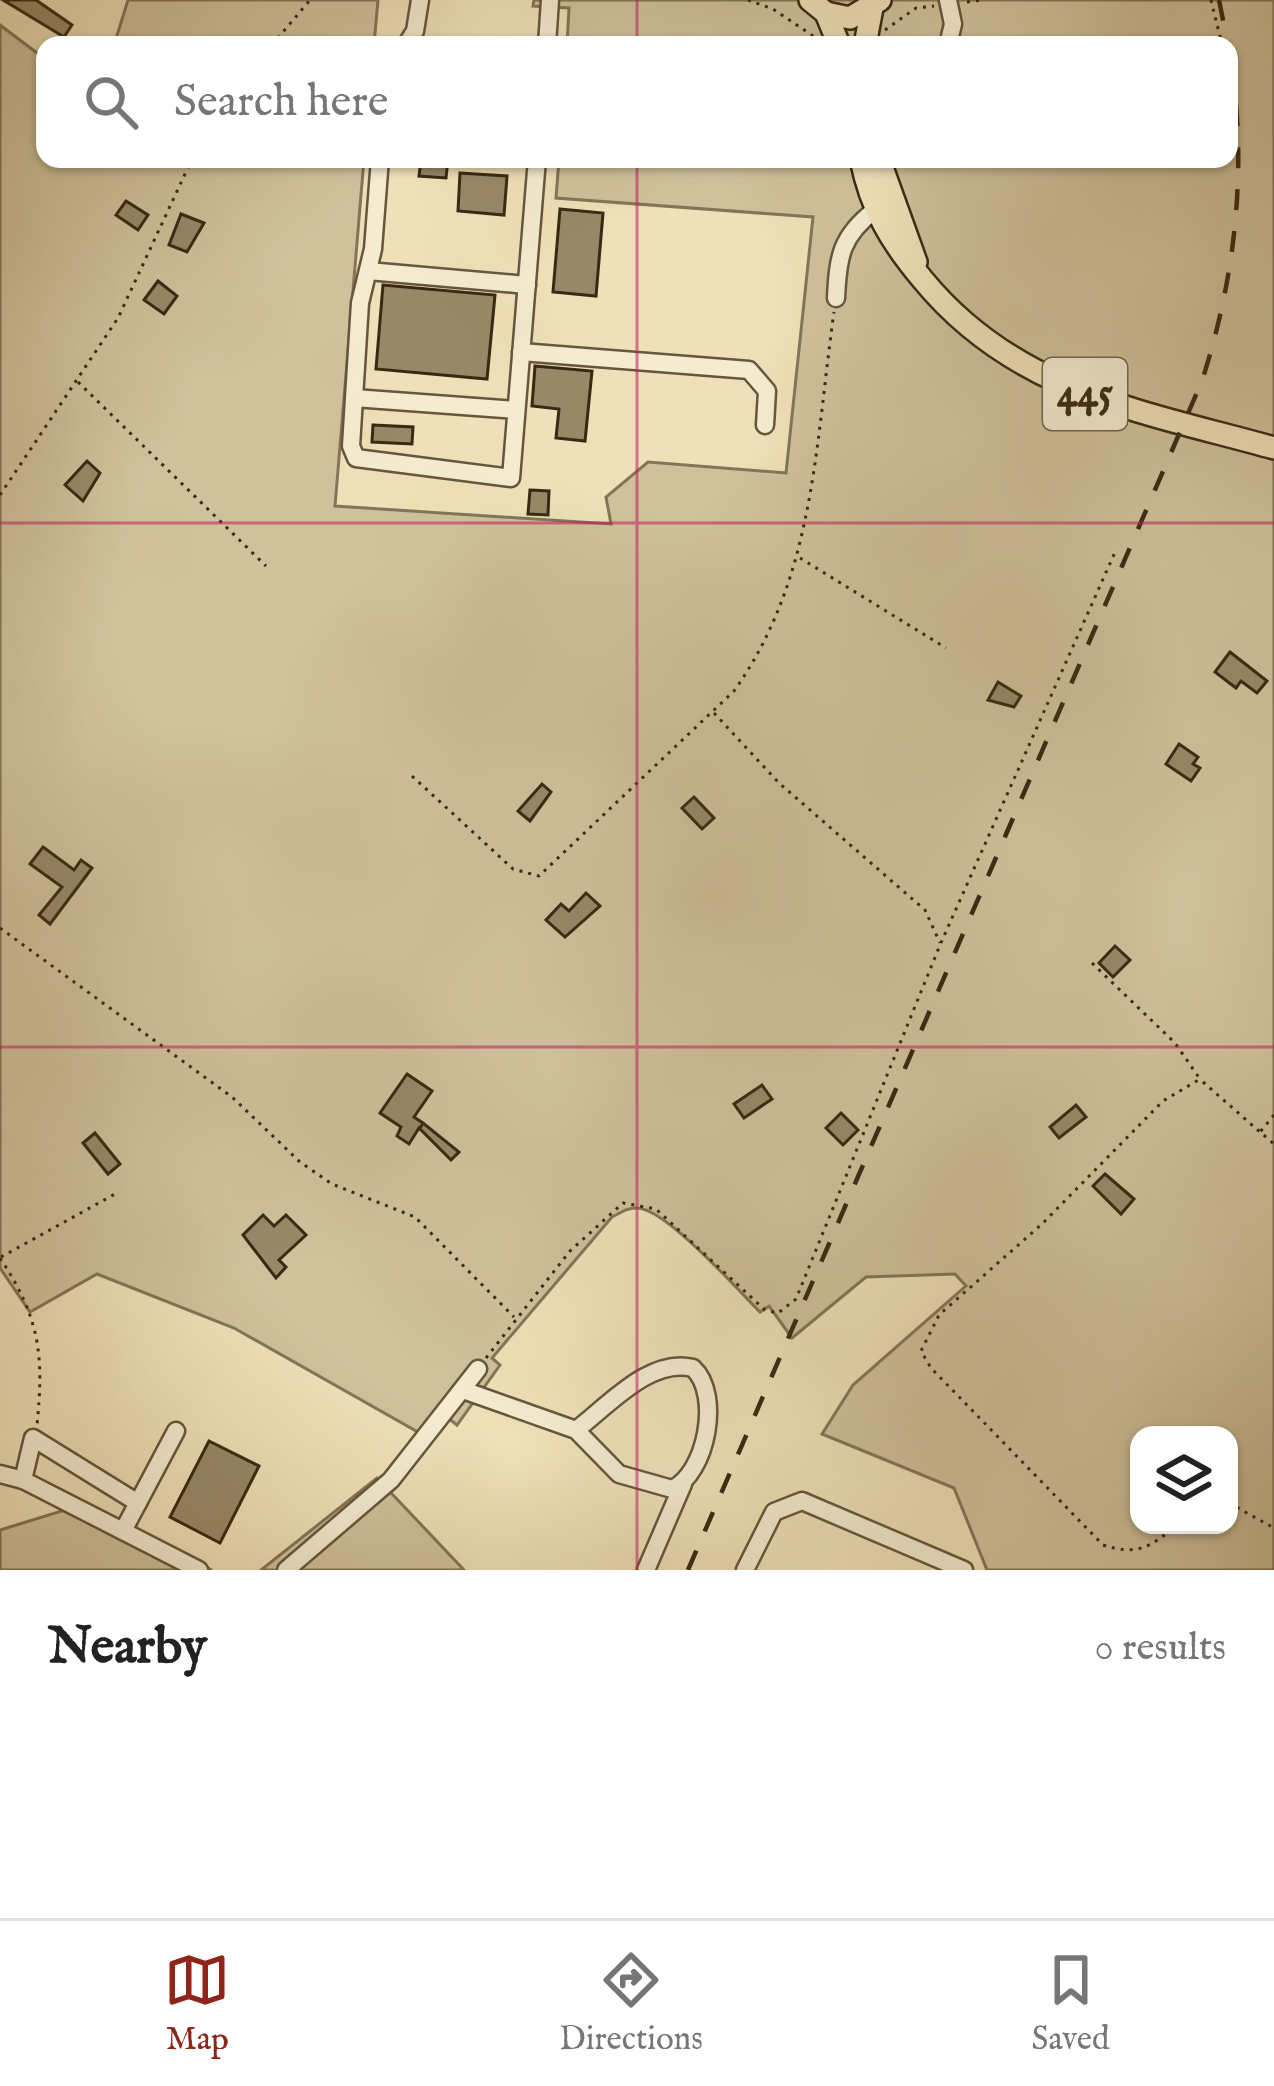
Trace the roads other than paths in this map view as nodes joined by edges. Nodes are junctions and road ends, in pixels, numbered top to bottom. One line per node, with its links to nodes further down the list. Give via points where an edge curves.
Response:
1 (419, 0): 6 (street)
2 (550, 0): 7 (street)
3 (948, 2): 10 (street)
4 (876, 4): 5 (main road, via 850,18); 9 (main road)
5 (818, 7): 8 (main road)
6 (412, 36)
7 (548, 36)
8 (834, 36)
9 (867, 36)
10 (950, 36)
11 (379, 168): 16 (street)
12 (536, 168): 17 (street)
13 (863, 168): 15 (main road, 445)
14 (882, 168): 18 (main road, 445)
15 (874, 210): 18 (main road, 445); 19 (street, via 847,231)
16 (368, 271): 17 (street); 21 (street)
17 (527, 284): 20 (street)
18 (926, 284): 24 (main road, 445, via 962,325 1033,373)
19 (836, 298)
20 (521, 352): 22 (street); 23 (street, via 749,370 767,391)
21 (354, 398): 22 (street); 22 (street, via 351,446 366,463 511,478)
22 (516, 410)
23 (765, 425)
24 (1274, 448)
25 (478, 1369): 26 (street)
26 (463, 1390): 27 (street); 35 (street, via 391,1480)
27 (576, 1430): 31 (street, via 634,1483 671,1490); 31 (street, via 650,1374 693,1368 706,1384 711,1414)
28 (176, 1431): 32 (street)
29 (0, 1474): 30 (street)
30 (23, 1480): 32 (street, via 34,1438); 33 (street)
31 (683, 1484): 36 (street)
32 (138, 1503): 33 (street)
33 (123, 1531): 34 (street)
34 (199, 1570)
35 (286, 1570)
36 (646, 1570)
37 (745, 1570): 38 (street, via 774,1512 802,1502)
38 (964, 1570)

